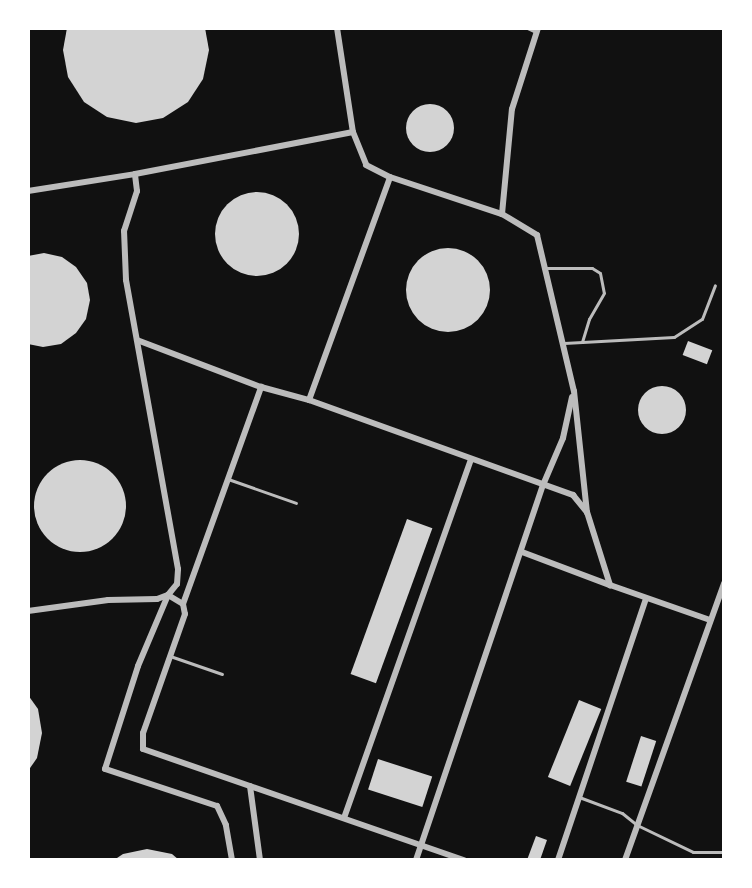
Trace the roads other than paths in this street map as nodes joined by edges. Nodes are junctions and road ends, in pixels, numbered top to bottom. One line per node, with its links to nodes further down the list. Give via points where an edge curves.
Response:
1 (338, 28): 4 (street)
2 (527, 28): 3 (lane)
3 (538, 30): 8 (street, via 512,109)
4 (353, 132): 5 (street); 6 (street, via 366,165)
5 (135, 174): 7 (street); 11 (street, via 137,191 124,231 126,280)
6 (390, 177): 8 (street); 16 (street)
7 (28, 191)
8 (502, 214): 9 (street, via 537,235)
9 (544, 268): 12 (lane, via 592,268 600,273 604,293 589,319); 13 (street)
10 (716, 285): 12 (lane, via 702,319 674,337)
11 (137, 340): 14 (street); 25 (street, via 178,569 177,584)
12 (582, 342): 13 (lane)
13 (562, 343): 15 (street)
14 (261, 387): 16 (street); 18 (street)
15 (574, 391): 19 (street, via 563,438); 21 (street)
16 (309, 400): 17 (street)
17 (471, 460): 19 (street); 34 (street)
18 (228, 479): 20 (lane); 27 (street)
19 (543, 485): 21 (street, via 573,495); 22 (street)
20 (296, 503)
21 (587, 512): 24 (street)
22 (522, 552): 24 (street); 36 (street)
23 (723, 583): 29 (street)
24 (610, 585): 26 (street)
25 (168, 595): 27 (street); 28 (street); 38 (street, via 138,666 105,769 217,806 226,825)
26 (646, 599): 29 (street); 33 (street)
27 (183, 604): 30 (street, via 185,614)
28 (28, 611)
29 (710, 620): 35 (street)
30 (170, 656): 31 (lane); 32 (street, via 143,733 143,749)
31 (222, 674)
32 (250, 786): 34 (street); 39 (street)
33 (579, 797): 35 (lane, via 622,813); 42 (street)
34 (344, 818): 36 (street)
35 (637, 825): 37 (lane, via 693,852); 43 (street)
36 (421, 844): 40 (street); 41 (street)
37 (723, 852)
38 (232, 860)
39 (260, 860)
40 (416, 860)
41 (464, 860)
42 (558, 860)
43 (625, 860)

